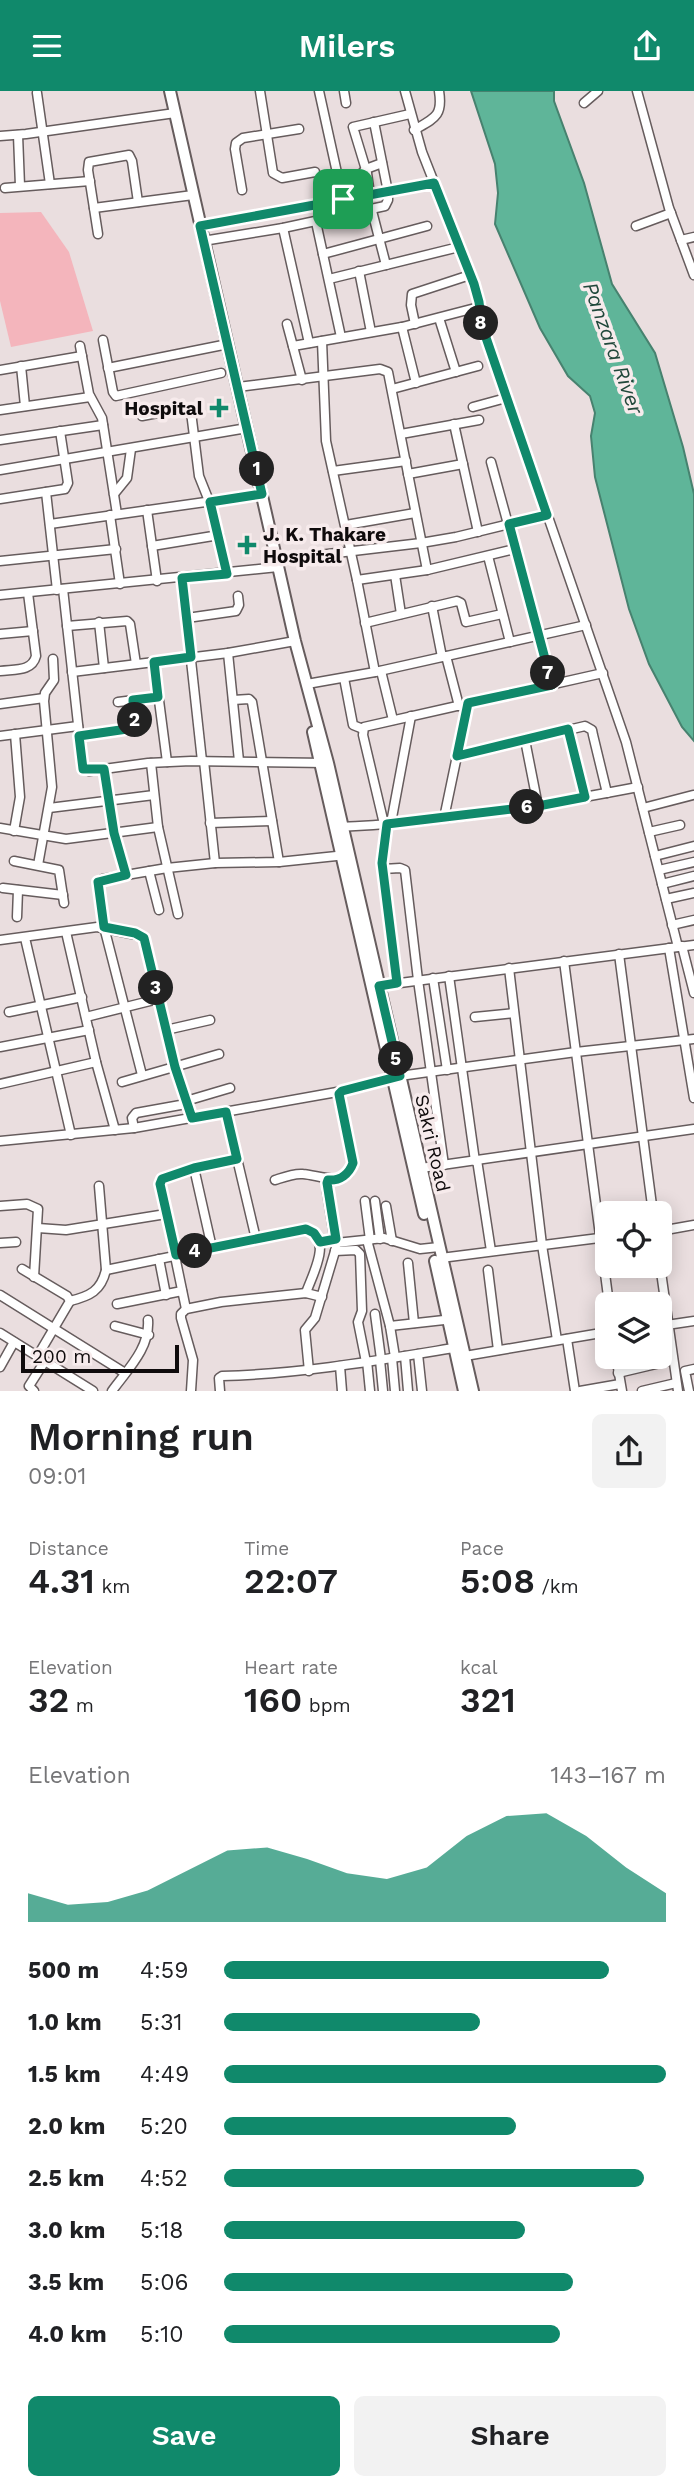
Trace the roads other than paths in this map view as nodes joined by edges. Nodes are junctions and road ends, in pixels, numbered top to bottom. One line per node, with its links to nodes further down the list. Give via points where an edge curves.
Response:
1 (260, 91): 18 (street)
2 (318, 91): 33 (street)
3 (344, 91): 10 (street)
4 (405, 91): 13 (street)
5 (439, 91): 16 (street, via 437,115)
6 (598, 91): 11 (street)
7 (637, 91): 37 (street)
8 (174, 92): 12 (main road, Sakri Road)
9 (37, 93): 17 (street)
10 (346, 103)
11 (584, 103)
12 (176, 113): 17 (street); 31 (main road, Sakri Road)
13 (410, 114): 14 (street); 16 (street)
14 (374, 122): 21 (street); 22 (street, via 352,129)
15 (299, 129): 18 (street)
16 (414, 130): 25 (street)
17 (42, 132): 19 (street); 26 (street)
18 (265, 134): 23 (street, via 273,173 282,178); 29 (street, via 236,143)
19 (18, 135): 20 (street); 27 (street)
20 (0, 136)
21 (382, 163): 22 (street); 30 (street)
22 (366, 169): 32 (street, via 360,179)
23 (315, 172)
24 (90, 181): 26 (street); 34 (street, via 89,162 129,155); 35 (street)
25 (434, 183): 30 (street); 48 (street)
26 (50, 184): 27 (street)
27 (20, 187): 28 (street)
28 (5, 188)
29 (242, 190)
30 (388, 192): 32 (street); 36 (street, via 385,207)
31 (194, 195): 34 (street); 39 (main road, Sakri Road)
32 (367, 196): 33 (street)
33 (343, 199): 39 (street)
34 (138, 202): 35 (street)
35 (94, 208): 43 (street)
36 (372, 211): 38 (street); 45 (street)
37 (671, 213): 41 (street); 46 (street)
38 (316, 222): 42 (street); 49 (street)
39 (200, 226): 47 (main road, Sakri Road)
40 (427, 226): 45 (street)
41 (636, 226)
42 (283, 228): 47 (street); 64 (street)
43 (98, 234)
44 (694, 237): 46 (street)
45 (380, 240): 49 (street); 50 (street)
46 (681, 240): 51 (street)
47 (204, 241): 65 (main road, Sakri Road)
48 (459, 247): 50 (street); 53 (street)
49 (323, 254): 54 (street)
50 (386, 265): 52 (street)
51 (693, 269)
52 (359, 271): 54 (street); 60 (street)
53 (470, 275): 55 (street); 58 (street, via 412,294)
54 (329, 279): 61 (street)
55 (480, 307): 56 (street); 81 (street)
56 (439, 318): 58 (street); 73 (street)
57 (287, 324): 67 (street)
58 (415, 324): 59 (street)
59 (401, 327): 60 (street); 77 (street)
60 (371, 332): 61 (street)
61 (341, 337): 63 (street)
62 (103, 340): 71 (street)
63 (323, 341): 64 (street); 75 (street)
64 (309, 343): 67 (street)
65 (228, 344): 71 (street); 78 (main road, Sakri Road)
66 (80, 346): 68 (street)
67 (293, 346): 76 (street)
68 (82, 356): 69 (street); 80 (street)
69 (21, 366): 72 (street); 82 (street)
70 (478, 366): 73 (street)
71 (108, 368): 74 (street, via 116,396)
72 (0, 370)
73 (456, 372): 77 (street)
74 (221, 373)
75 (324, 377): 76 (street); 79 (street, via 385,369); 101 (street, via 325,434)
76 (302, 380): 78 (street)
77 (416, 383): 79 (street)
78 (238, 387): 89 (main road, Sakri Road)
79 (393, 389): 91 (street)
80 (90, 397): 82 (street); 88 (street)
81 (506, 398): 83 (street); 112 (street)
82 (25, 406): 84 (street)
83 (473, 407)
84 (0, 409)
85 (142, 416): 92 (street, via 186,408 192,415)
86 (479, 419): 87 (street)
87 (454, 424): 91 (street); 99 (street)
88 (103, 425): 90 (street); 95 (street)
89 (247, 428): 92 (street); 106 (main road, Sakri Road)
90 (60, 431): 93 (street); 96 (street)
91 (401, 435): 97 (street)
92 (193, 438): 94 (street); 108 (street, via 200,483)
93 (0, 440)
94 (131, 449): 95 (street); 105 (street, via 127,478)
95 (108, 453): 96 (street); 105 (street)
96 (64, 460): 100 (street); 103 (street, via 67,486)
97 (406, 461): 101 (street); 102 (street)
98 (491, 462): 114 (street)
99 (463, 464): 102 (street); 116 (street)
100 (0, 470)
101 (333, 471): 115 (street)
102 (408, 474): 110 (street)
103 (46, 492): 107 (street); 113 (street)
104 (0, 493): 107 (street)
105 (114, 494): 111 (street)
106 (262, 494): 108 (street); 126 (main road, Sakri Road)
107 (0, 499)
108 (210, 502): 109 (street); 117 (street)
109 (147, 510): 111 (street); 119 (street)
110 (415, 513): 115 (street); 118 (street)
111 (113, 515): 113 (street); 120 (street)
112 (547, 515): 114 (street); 144 (street)
113 (50, 524): 123 (street)
114 (509, 524): 116 (street); 121 (street)
115 (346, 525): 122 (street)
116 (478, 532): 118 (street)
117 (219, 535): 119 (street); 128 (street)
118 (421, 543): 122 (street); 127 (street)
119 (152, 547): 131 (street)
120 (116, 549): 123 (street); 133 (street)
121 (515, 549): 124 (street); 148 (street)
122 (351, 552): 126 (street); 132 (street)
123 (53, 555): 125 (street); 134 (street)
124 (488, 556): 127 (street); 140 (street)
125 (0, 561)
126 (278, 564): 128 (street); 149 (main road, Sakri Road)
127 (426, 570): 129 (street)
128 (227, 574): 130 (street)
129 (395, 575): 132 (street); 139 (street)
130 (182, 578): 131 (street); 141 (street)
131 (157, 580): 133 (street)
132 (357, 580): 143 (street)
133 (120, 584): 134 (street)
134 (60, 590): 135 (street); 145 (street)
135 (28, 593): 136 (street); 146 (street)
136 (0, 595)
137 (238, 596): 141 (street, via 236,611)
138 (432, 606): 139 (street); 140 (street, via 460,602 468,622); 153 (street)
139 (401, 614): 143 (street)
140 (502, 614): 150 (street)
141 (187, 618): 152 (street)
142 (99, 622): 145 (street); 157 (street, via 130,624); 158 (street)
143 (365, 623): 160 (street)
144 (586, 625): 148 (street); 162 (street)
145 (67, 626): 161 (street)
146 (33, 631): 147 (street); 159 (street, via 35,662 26,668)
147 (0, 633)
148 (538, 636): 150 (street); 165 (street)
149 (295, 641): 151 (street); 155 (main road, Sakri Road)
150 (510, 642): 153 (street)
151 (228, 653): 152 (street); 169 (street)
152 (191, 657): 156 (street); 185 (street)
153 (444, 657): 160 (street); 173 (street)
154 (53, 659): 167 (street, via 54,680)
155 (299, 659): 164 (main road, Sakri Road); 190 (main road, Sakri Road, via 304,695)
156 (154, 662): 157 (street); 166 (street)
157 (136, 664): 158 (street)
158 (104, 668): 161 (street)
159 (0, 671)
160 (378, 671): 163 (street); 175 (street)
161 (72, 672): 176 (street)
162 (603, 673): 165 (street); 192 (street)
163 (344, 678): 164 (street); 177 (street, via 353,725)
164 (307, 684): 190 (main road, Sakri Road)
165 (552, 685): 171 (street)
166 (158, 697): 168 (street); 187 (street)
167 (44, 698): 172 (street); 179 (street)
168 (133, 700): 170 (street); 182 (street, via 134,728)
169 (233, 701): 186 (street); 188 (street, via 251,700)
170 (118, 702)
171 (468, 703): 173 (street); 184 (street)
172 (0, 704)
173 (459, 706): 174 (street)
174 (411, 716): 175 (street); 204 (street)
175 (393, 720): 177 (street)
176 (78, 726): 179 (street); 182 (street)
177 (363, 729): 204 (street)
178 (568, 729): 183 (street); 193 (street, via 585,726 592,730); 196 (street)
179 (47, 730): 180 (street); 199 (street, via 52,787)
180 (15, 734): 181 (street); 209 (street, via 20,797)
181 (0, 736)
182 (79, 736): 191 (street, via 83,769)
183 (525, 740): 184 (street); 198 (street)
184 (457, 756): 201 (street)
185 (203, 761): 186 (street); 187 (street); 203 (street)
186 (239, 761): 188 (street)
187 (167, 762): 189 (street)
188 (263, 762): 190 (street); 202 (street)
189 (151, 763): 191 (street); 194 (street)
190 (324, 763): 207 (main road, Sakri Road)
191 (104, 769): 197 (street)
192 (638, 787): 193 (street); 200 (street)
193 (607, 793): 196 (street)
194 (154, 795): 197 (street); 206 (street)
195 (693, 796): 200 (street)
196 (585, 797): 198 (street)
197 (109, 800): 199 (street); 211 (street)
198 (538, 806): 201 (street)
199 (49, 808): 212 (street)
200 (643, 808): 210 (street)
201 (444, 818): 204 (street)
202 (272, 821): 203 (street); 217 (street)
203 (210, 823): 219 (street)
204 (387, 823): 207 (street); 222 (street)
205 (680, 825): 210 (street)
206 (158, 827): 211 (street); 221 (street)
207 (339, 827): 214 (main road, Sakri Road)
208 (0, 828): 209 (street)
209 (14, 831): 212 (street)
210 (649, 832): 215 (street)
211 (114, 833): 212 (street, via 66,839); 225 (street)
212 (43, 836): 220 (street)
213 (694, 846): 215 (street)
214 (345, 855): 217 (street); 251 (main road, Sakri Road)
215 (655, 856): 223 (street)
216 (14, 861): 220 (street)
217 (279, 862): 219 (street)
218 (694, 862): 223 (street)
219 (215, 863): 221 (street)
220 (38, 865): 229 (street, via 59,870 64,899)
221 (167, 868): 224 (street); 233 (street)
222 (383, 869): 249 (street, via 405,870); 250 (street)
223 (659, 870): 227 (street)
224 (149, 871): 225 (street); 232 (street)
225 (126, 875): 237 (street, via 98,882)
226 (694, 876): 227 (street)
227 (662, 884): 231 (street)
228 (3, 888): 229 (street)
229 (18, 890): 234 (street)
230 (694, 893): 231 (street)
231 (666, 899): 236 (street)
232 (159, 910)
233 (178, 914)
234 (17, 917)
235 (694, 920): 236 (street)
236 (673, 925): 242 (street)
237 (104, 927): 238 (street); 254 (street, via 144,938); 256 (street)
238 (66, 932): 239 (street); 253 (street)
239 (24, 938): 240 (street); 255 (street)
240 (0, 940)
241 (694, 945): 242 (street)
242 (676, 947): 243 (street); 246 (street); 265 (street)
243 (619, 954): 244 (street); 266 (street)
244 (564, 961): 245 (street); 268 (street)
245 (509, 968): 247 (street); 258 (street)
246 (692, 975): 252 (street)
247 (449, 976): 248 (street); 273 (street)
248 (433, 978): 249 (street); 274 (street)
249 (418, 980): 250 (street); 276 (street)
250 (397, 983): 251 (street)
251 (375, 986): 278 (main road, Sakri Road)
252 (694, 993)
253 (82, 997): 255 (street); 259 (street)
254 (158, 999): 256 (street); 263 (street)
255 (41, 1005): 257 (street); 264 (street)
256 (124, 1006): 259 (street); 277 (street)
257 (9, 1012)
258 (514, 1013): 260 (street); 270 (street)
259 (86, 1017): 262 (street)
260 (475, 1017)
261 (210, 1020): 263 (street)
262 (89, 1030): 264 (street); 271 (street)
263 (166, 1030): 272 (street)
264 (49, 1039): 267 (street); 275 (street)
265 (690, 1040): 266 (street); 283 (street)
266 (631, 1045): 268 (street); 291 (street)
267 (0, 1047)
268 (576, 1052): 270 (street); 293 (street)
269 (219, 1054): 272 (street)
270 (520, 1060): 273 (street); 294 (street)
271 (96, 1062): 275 (street); 289 (street)
272 (175, 1067): 277 (street); 284 (street)
273 (463, 1068): 274 (street); 296 (street)
274 (447, 1070): 276 (street)
275 (57, 1072): 280 (street); 290 (street)
276 (431, 1072): 278 (street); 297 (street)
277 (142, 1075): 279 (street)
278 (396, 1077): 282 (street); 299 (main road, Sakri Road); 324 (main road, Sakri Road)
279 (122, 1082)
280 (0, 1084)
281 (230, 1089): 284 (street)
282 (336, 1092): 285 (street); 301 (street, via 353,1163 345,1175)
283 (694, 1098)
284 (186, 1102): 286 (street); 287 (street, via 136,1113)
285 (226, 1112): 286 (street); 295 (street)
286 (192, 1118): 287 (street)
287 (134, 1128): 289 (street)
288 (694, 1129): 291 (street)
289 (115, 1130): 290 (street)
290 (71, 1135): 292 (street)
291 (643, 1136): 293 (street); 306 (street)
292 (0, 1141)
293 (588, 1144): 294 (street); 305 (street)
294 (531, 1152): 296 (street); 322 (street)
295 (237, 1159): 298 (street); 314 (street)
296 (476, 1160): 297 (street); 325 (street)
297 (444, 1165): 299 (street)
298 (194, 1168): 309 (street, via 162,1179); 323 (street)
299 (421, 1168): 324 (main road, Sakri Road)
300 (275, 1179): 301 (street, via 299,1173)
301 (323, 1179): 321 (street)
302 (99, 1187): 310 (street)
303 (366, 1201): 317 (street)
304 (375, 1201): 315 (street)
305 (598, 1201)
306 (651, 1201)
307 (0, 1206): 312 (street, via 36,1206)
308 (386, 1206): 318 (street)
309 (166, 1213): 310 (street); 326 (street)
310 (103, 1224): 312 (street, via 66,1230); 330 (street)
311 (694, 1225): 313 (street)
312 (38, 1228): 332 (street)
313 (672, 1229)
314 (256, 1239): 321 (street, via 306,1229); 323 (street)
315 (380, 1239): 317 (street); 318 (street)
316 (595, 1239): 322 (street)
317 (369, 1240): 321 (street); 347 (street)
318 (392, 1241): 324 (street)
319 (16, 1242): 320 (street)
320 (0, 1243)
321 (331, 1243): 336 (street); 336 (street, via 320,1254); 364 (street, via 359,1252 362,1311 358,1322)
322 (542, 1245): 325 (street); 353 (street)
323 (212, 1248): 326 (street)
324 (438, 1251): 325 (street); 341 (main road, Sakri Road)
325 (491, 1251)
326 (176, 1255): 327 (street); 333 (street)
327 (159, 1259): 330 (street); 335 (street)
328 (408, 1263): 344 (street)
329 (22, 1269): 332 (street)
330 (106, 1270): 337 (street, via 97,1291)
331 (488, 1270): 356 (street)
332 (34, 1277): 337 (street)
333 (183, 1291): 335 (street); 339 (street)
334 (0, 1294): 348 (street)
335 (166, 1295): 338 (street)
336 (314, 1295): 339 (street); 370 (street, via 315,1318 305,1330)
337 (70, 1301): 348 (street)
338 (117, 1304)
339 (186, 1309): 380 (street, via 181,1318 193,1360)
340 (375, 1314): 362 (street)
341 (452, 1319): 344 (street); 355 (main road, Sakri Road)
342 (148, 1320): 351 (street)
343 (694, 1321): 345 (street)
344 (414, 1322): 347 (street)
345 (672, 1325)
346 (115, 1326): 351 (street)
347 (390, 1326): 360 (street)
348 (54, 1329): 361 (street); 371 (street)
349 (0, 1333): 354 (street)
350 (595, 1334): 352 (street)
351 (149, 1335): 371 (street)
352 (567, 1339): 353 (street); 390 (street)
353 (557, 1340): 356 (street)
354 (14, 1342): 361 (street); 366 (street)
355 (460, 1350): 356 (street); 357 (street); 388 (main road, Sakri Road); 389 (main road, Sakri Road)
356 (498, 1350)
357 (418, 1354): 358 (street); 387 (street)
358 (405, 1356): 360 (street); 386 (street)
359 (672, 1356): 363 (street)
360 (394, 1357): 362 (street); 385 (street)
361 (41, 1359): 377 (street, via 29,1386); 378 (street)
362 (381, 1359): 364 (street); 384 (street)
363 (673, 1360): 375 (street)
364 (367, 1362): 365 (street); 383 (street)
365 (340, 1366): 370 (street); 382 (street)
366 (0, 1367)
367 (618, 1369): 372 (street)
368 (630, 1369): 372 (street)
369 (694, 1369): 373 (street, via 685,1371)
370 (309, 1371): 381 (street, via 222,1376)
371 (125, 1373): 379 (street)
372 (618, 1373): 374 (street)
373 (690, 1386)
374 (621, 1387): 376 (street)
375 (677, 1387): 391 (street)
376 (601, 1389): 390 (street)
377 (34, 1391)
378 (93, 1391)
379 (112, 1391)
380 (191, 1391)
381 (220, 1391)
382 (342, 1391)
383 (370, 1391)
384 (383, 1391)
385 (395, 1391)
386 (408, 1391)
387 (422, 1391)
388 (464, 1391)
389 (473, 1391)
390 (583, 1391)
391 (642, 1391)

